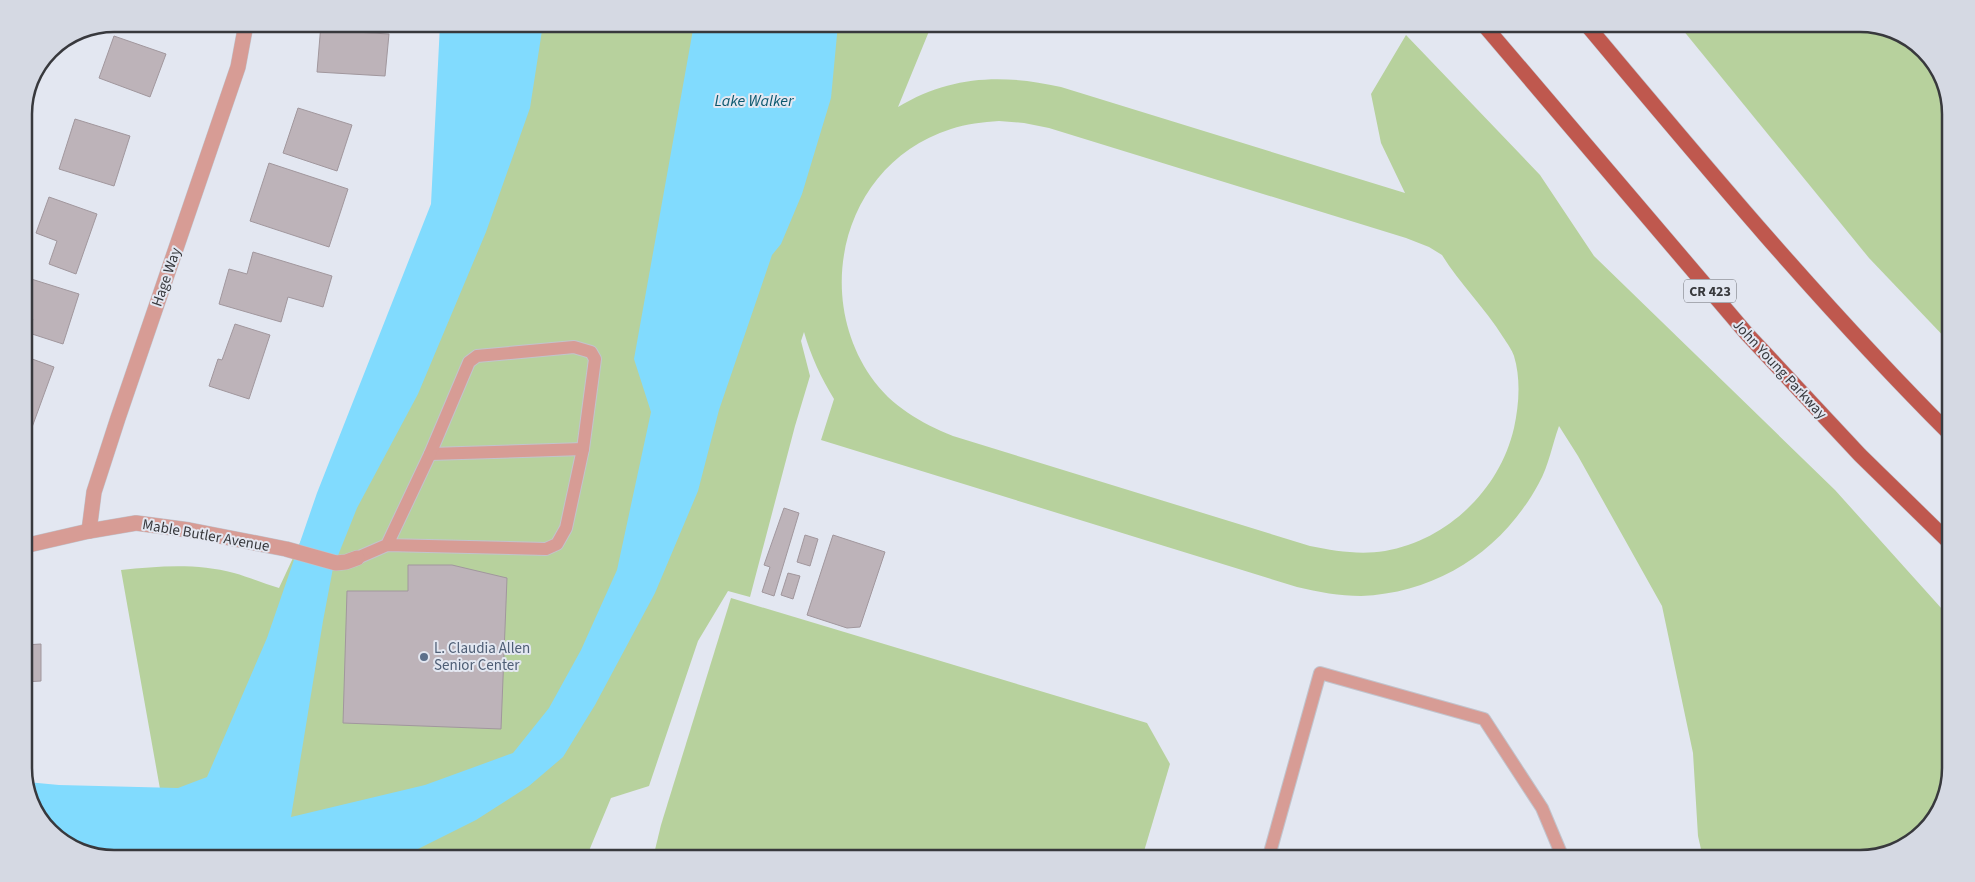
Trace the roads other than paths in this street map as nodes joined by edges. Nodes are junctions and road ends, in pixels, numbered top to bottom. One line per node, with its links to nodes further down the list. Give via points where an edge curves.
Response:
1 (245, 32): 7 (street, Hage Way, via 238,67 94,492)
2 (1490, 32): 8 (main road, John Young Parkway / CR 423, via 1746,334)
3 (1593, 32): 4 (main road, via 1704,166 1889,373)
4 (1942, 426)
5 (582, 449): 6 (lane); 6 (lane, via 595,359 591,352 574,347 477,356 469,362); 10 (lane, via 566,528 557,544 546,549)
6 (430, 454): 10 (lane)
7 (89, 531): 9 (street, Mable Butler Avenue); 11 (street, Mable Butler Avenue, via 136,523 286,549 336,563)
8 (1942, 535)
9 (33, 544)
10 (387, 545): 11 (lane)
11 (357, 558)
12 (1271, 850): 13 (lane, via 1320,673 1484,719 1542,808)
13 (1560, 850)

